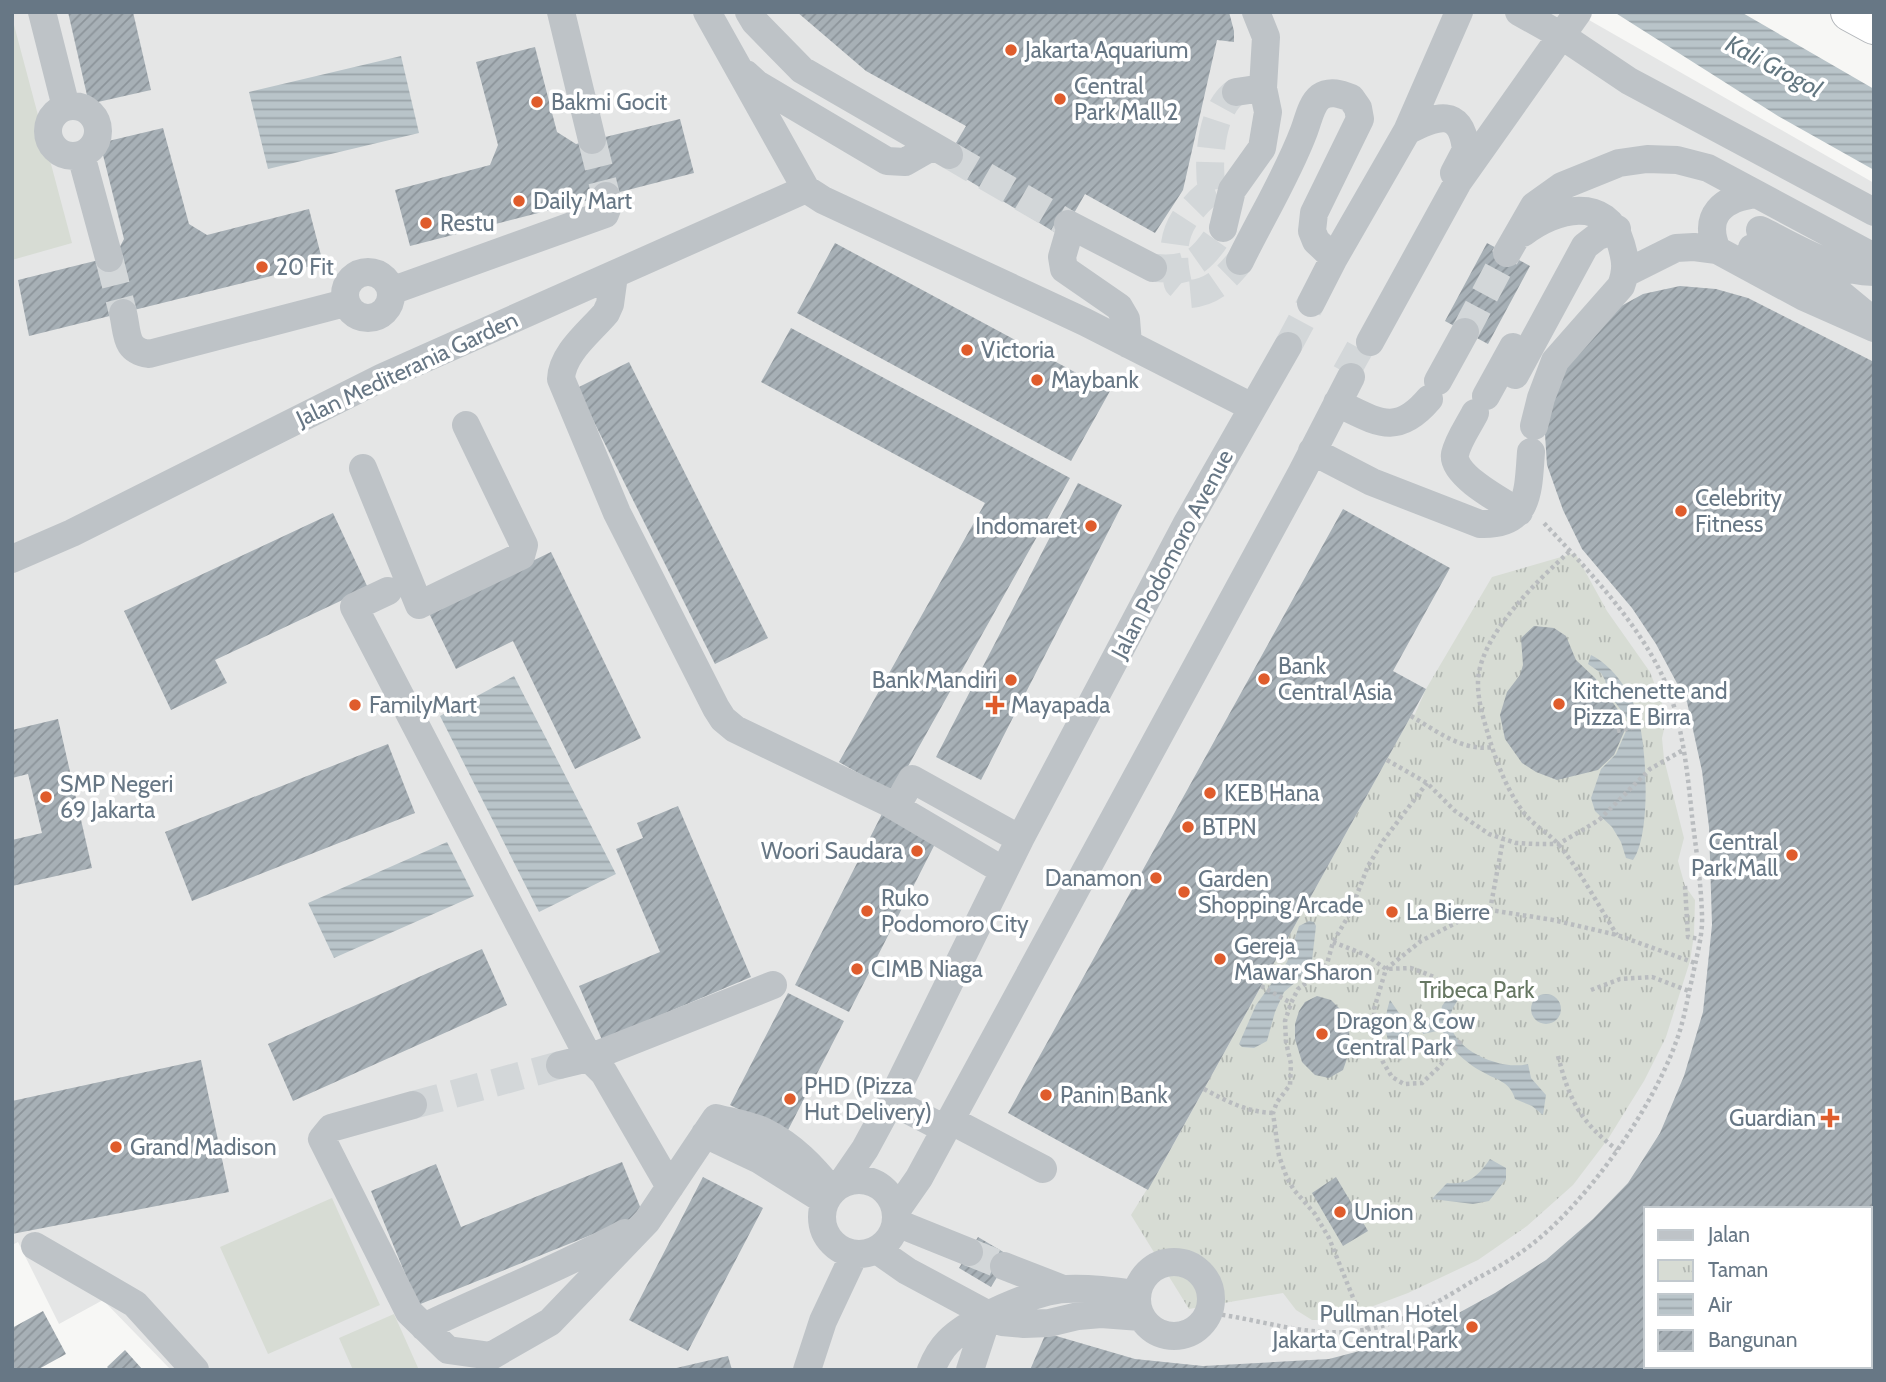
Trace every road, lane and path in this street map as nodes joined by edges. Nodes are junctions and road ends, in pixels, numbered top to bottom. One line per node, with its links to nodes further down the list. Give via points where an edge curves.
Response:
1 (42, 12): 22 (street, via 66,107 53,115 49,138 58,151 81,155)
2 (561, 12): 13 (street)
3 (708, 12): 11 (street)
4 (749, 12): 11 (street, via 802,70 941,151 905,162 887,160 757,84)
5 (1256, 12): 18 (street, via 1266,37 1250,90 1268,112 1262,148 1224,190)
6 (1459, 12): 12 (street)
7 (1519, 12): 10 (street)
8 (1850, 12): 9 (highway)
9 (1874, 25)
10 (1568, 28): 12 (street, via 1458,182 1368,340 1466,150 1459,126 1443,117); 17 (street, via 1629,81)
11 (736, 65): 14 (street)
12 (1407, 131): 23 (street)
13 (592, 140)
14 (806, 189): 28 (street, Jalan Mediterania Garden); 34 (street)
15 (1756, 194): 19 (street, via 1708,168 1676,160 1619,163 1562,186 1534,206 1510,248 1531,227 1564,212 1594,213); 20 (street, via 1739,196 1720,208 1711,228); 21 (street)
16 (606, 196): 31 (street, via 605,214 391,291 388,306 377,316 362,318 345,303 149,354 131,348)
17 (1874, 212)
18 (1223, 228)
19 (1617, 229): 27 (street); 36 (street, via 1585,246)
20 (1717, 250): 27 (street, via 1676,248); 32 (street)
21 (1874, 257)
22 (108, 258)
23 (1334, 258): 24 (street, via 1316,241 1314,213 1360,119 1351,98 1330,93 1319,98 1312,109 1292,164); 30 (street)
24 (1240, 261)
25 (1153, 268): 34 (street, via 1070,225 1062,257 1064,269 1119,307 1126,319)
26 (1874, 272): 32 (street, via 1831,264 1756,239 1825,281 1863,311)
27 (1626, 273): 42 (street, via 1621,286 1555,362 1541,398 1529,485)
28 (614, 275): 45 (street, Jalan Mediterania Garden, via 383,377); 54 (street, via 606,313 567,360 561,379 617,513 708,694 735,729)
29 (1545, 288): 42 (street, via 1455,453 1463,473)
30 (1311, 303)
31 (123, 313)
32 (1872, 327)
33 (1465, 332): 37 (street, via 1416,414 1391,423 1378,422)
34 (1128, 344): 38 (street)
35 (1287, 346): 38 (street, Jalan Podomoro Avenue)
36 (1515, 375)
37 (1337, 403): 40 (street); 40 (street, via 1348,375 1311,436)
38 (1252, 407): 55 (street, Jalan Podomoro Avenue)
39 (466, 425): 46 (street, via 524,551)
40 (1307, 462): 42 (street, via 1480,524 1500,523); 80 (street)
41 (363, 468): 46 (street)
42 (1519, 512)
43 (1549, 528): 44 (path)
44 (1569, 552): 48 (path, via 1627,619 1655,662); 50 (path, via 1515,607 1481,662 1479,693)
45 (12, 559)
46 (401, 604): 74 (street, via 354,607)
47 (1411, 716): 50 (path, via 1462,744)
48 (1677, 718): 49 (path); 51 (path)
49 (1617, 730)
50 (1492, 747): 57 (path, via 1525,814)
51 (1683, 750): 57 (path, via 1650,769 1599,820); 62 (path, via 1702,917)
52 (1387, 760): 53 (path)
53 (1427, 783): 56 (path, via 1455,811); 63 (path, via 1368,866)
54 (895, 807): 55 (street, via 912,779); 58 (street)
55 (1020, 839): 58 (street, Jalan Podomoro Avenue)
56 (1503, 841): 57 (path); 60 (path)
57 (1558, 844): 61 (path)
58 (1004, 871): 77 (street, Jalan Podomoro Avenue)
59 (1685, 886): 62 (path, via 1688,937)
60 (1490, 910): 61 (path); 65 (path, via 1445,927)
61 (1617, 935): 64 (path)
62 (1700, 939): 64 (path)
63 (1333, 942): 65 (path); 71 (path, via 1327,964 1298,989)
64 (1695, 963): 69 (path)
65 (1386, 968): 70 (path, via 1422,972); 72 (path, via 1374,1009 1375,1040 1392,1077 1404,1084 1422,1083)
66 (773, 985): 74 (street)
67 (1263, 987): 71 (path)
68 (1591, 990): 69 (path, via 1620,979 1652,977)
69 (1689, 991): 81 (path, via 1676,1043)
70 (1463, 999)
71 (1291, 1003): 79 (path, via 1285,1021 1290,1085)
72 (1461, 1042)
73 (1558, 1056): 81 (path, via 1575,1108 1593,1131)
74 (589, 1058): 75 (street); 83 (street, via 604,1073)
75 (560, 1065)
76 (1204, 1089): 79 (path, via 1241,1107)
77 (891, 1101): 80 (street); 84 (street, Jalan Podomoro Avenue, via 866,1149)
78 (413, 1105): 95 (street, via 331,1128 322,1139 409,1312)
79 (1273, 1113): 96 (path, via 1287,1178 1329,1238)
80 (947, 1124): 82 (street); 85 (street)
81 (1617, 1150): 96 (path, via 1589,1187 1531,1245 1454,1292)
82 (1043, 1169)
83 (670, 1187): 84 (street, via 711,1126 758,1159); 86 (street)
84 (833, 1192): 85 (street, via 864,1180 876,1184 893,1200); 88 (street, via 821,1212 826,1235 842,1251)
85 (896, 1217): 88 (street, via 886,1243); 89 (street)
86 (647, 1221): 95 (street, via 575,1260); 95 (street, via 550,1322 491,1356 449,1350)
87 (34, 1246): 97 (street, via 135,1304)
88 (865, 1252): 94 (street); 98 (street, via 823,1321)
89 (969, 1252)
90 (1004, 1266): 91 (street)
91 (1063, 1289): 92 (street, via 1094,1289); 94 (street)
92 (1139, 1306): 93 (street, via 1148,1326 1170,1336 1193,1331); 93 (street, via 1140,1283 1147,1273 1158,1265 1183,1263 1204,1277 1211,1301); 94 (street, via 1024,1324)
93 (1208, 1313): 96 (path, via 1314,1333)
94 (988, 1315): 99 (street, via 947,1342); 100 (street)
95 (424, 1327)
96 (1368, 1329)
97 (195, 1370)
98 (807, 1370)
99 (931, 1370)
100 (970, 1370)

